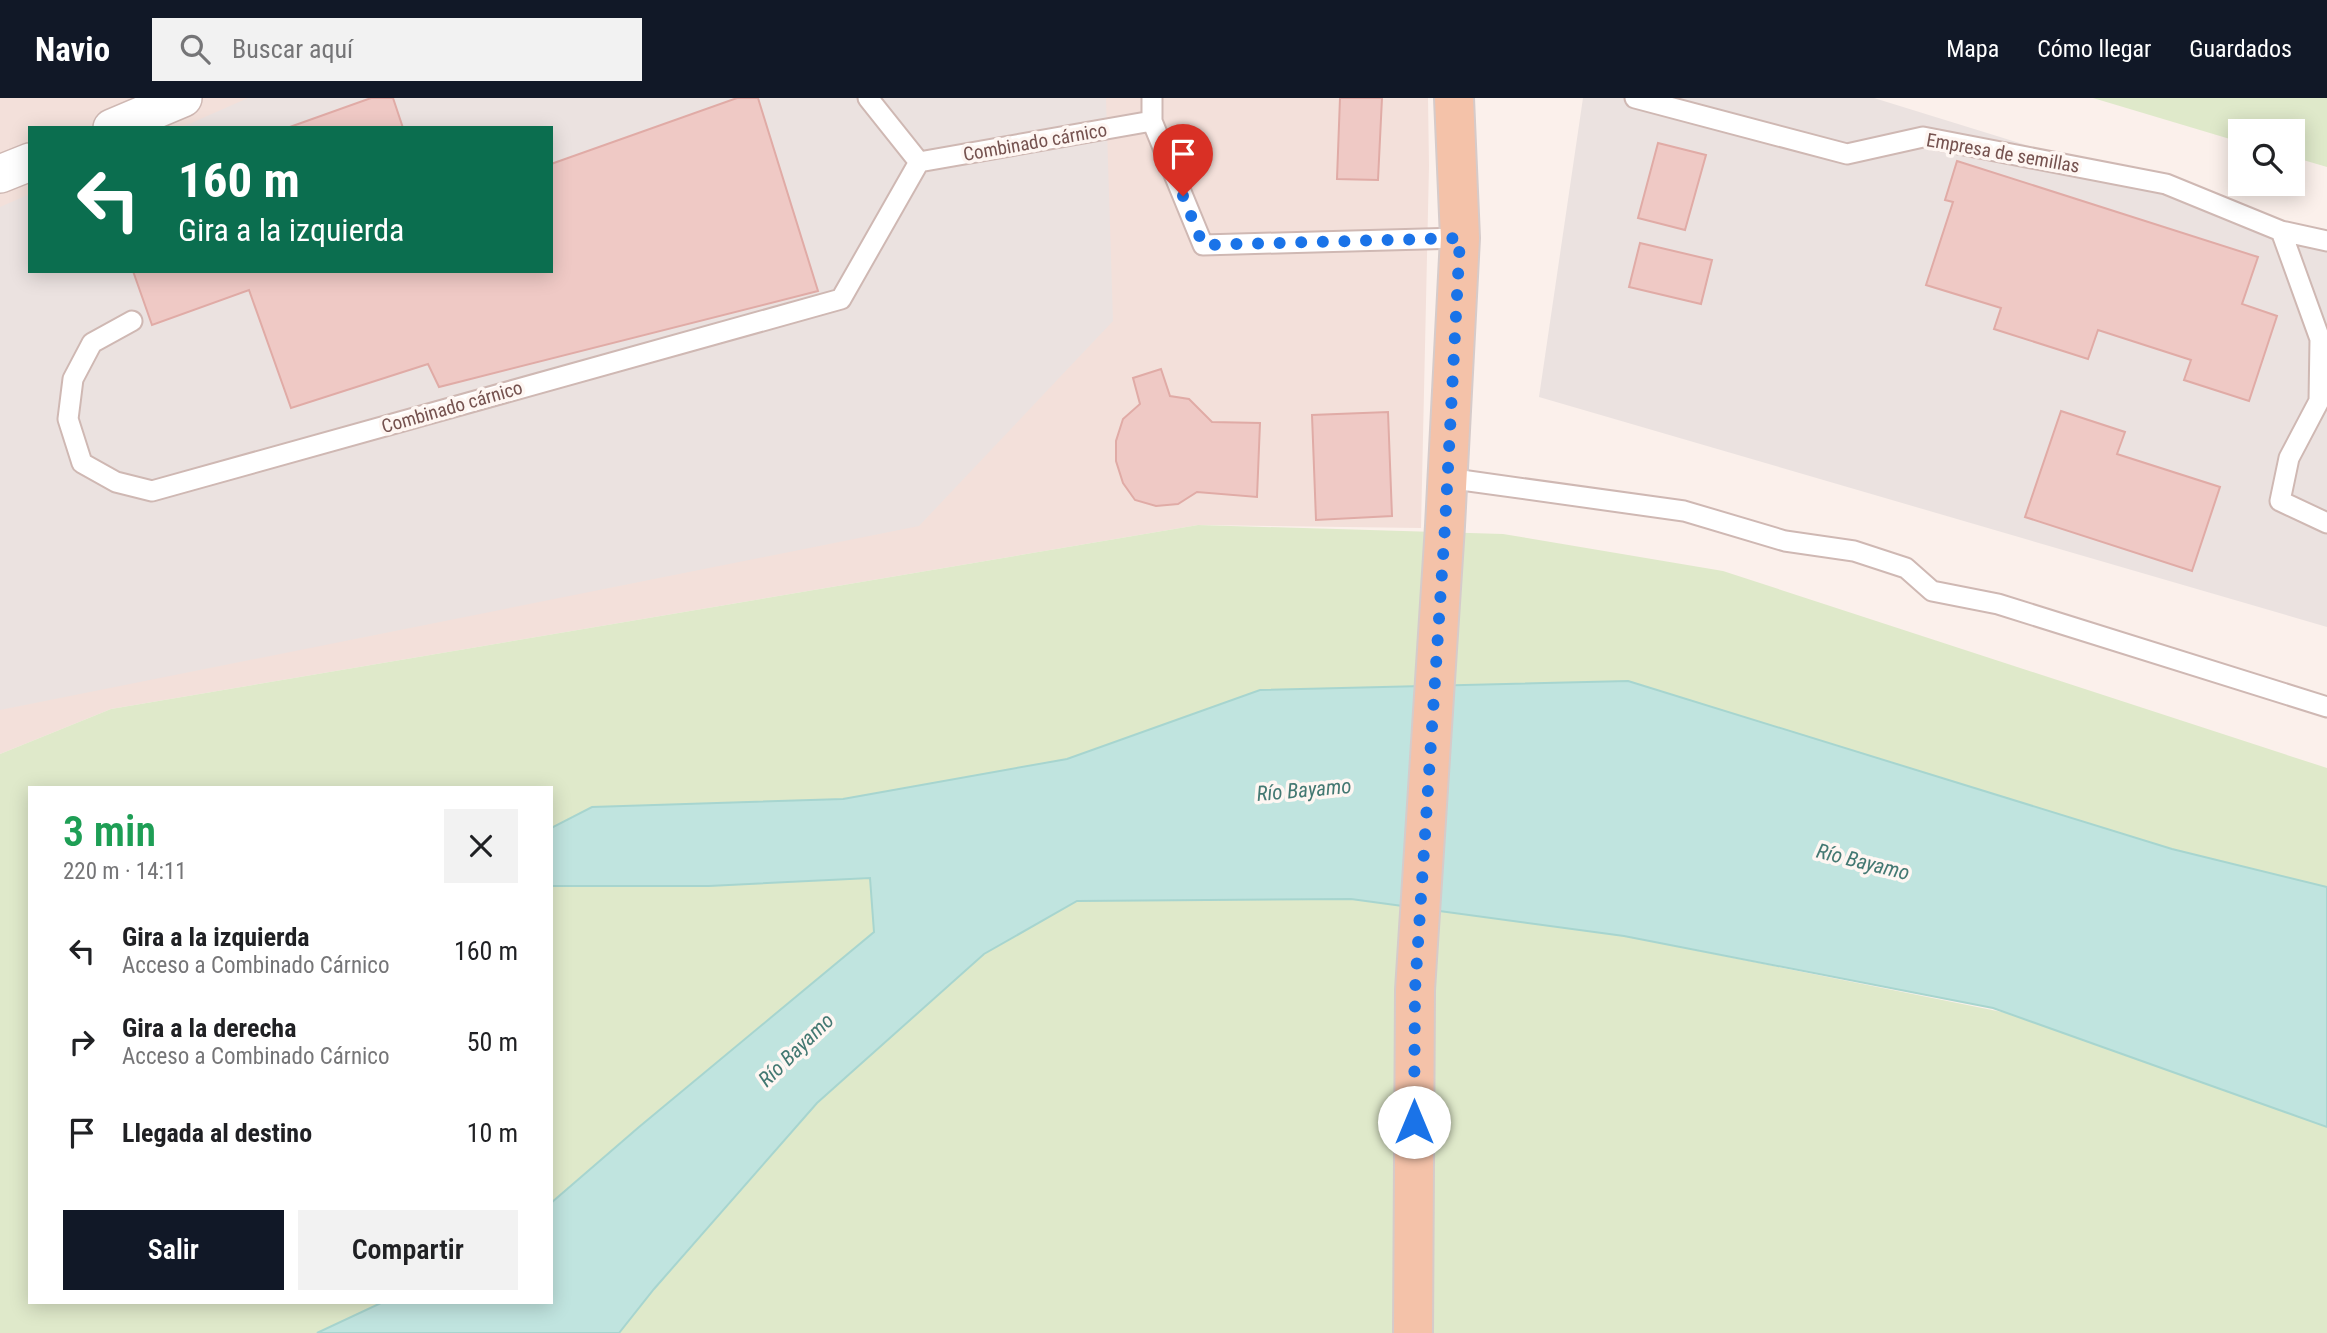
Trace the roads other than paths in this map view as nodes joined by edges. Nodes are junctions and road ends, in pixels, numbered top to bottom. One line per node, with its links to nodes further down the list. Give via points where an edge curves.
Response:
1 (183, 98): 7 (street)
2 (868, 98): 8 (lane)
3 (1152, 98): 6 (lane)
4 (1454, 98): 12 (main road)
5 (1635, 98): 11 (lane, Empresa de semillas, via 1847,154 1923,137 2166,184)
6 (1152, 121): 8 (lane, Combinado cárnico); 12 (lane, via 1203,245)
7 (117, 126)
8 (919, 162): 14 (lane, Combinado cárnico, via 841,299 152,491 116,482 82,463 68,419 73,379 92,343)
9 (28, 163): 10 (street)
10 (0, 174)
11 (2281, 231): 13 (lane, Empresa de semillas); 16 (lane, via 2320,339 2319,401 2289,458 2280,500)
12 (1460, 238): 15 (main road)
13 (2327, 241)
14 (132, 321)
15 (1447, 478): 17 (lane, via 1684,511 1785,541 1854,551 1906,568 1932,591 2011,608); 18 (main road, via 1415,990)
16 (2327, 523)
17 (2327, 707)
18 (1413, 1333)

